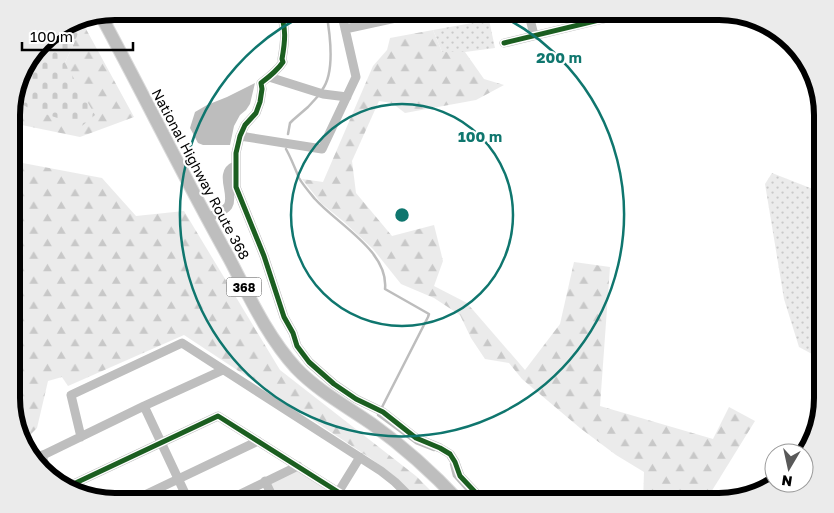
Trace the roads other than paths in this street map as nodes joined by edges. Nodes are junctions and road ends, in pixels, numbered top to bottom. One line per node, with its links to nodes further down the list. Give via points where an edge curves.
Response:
1 (284, 20): 10 (street, via 283,62)
2 (343, 20): 7 (street)
3 (375, 20): 7 (street)
4 (530, 20): 8 (street)
5 (598, 20): 8 (street)
6 (104, 21): 14 (highway, National Highway Route 368 / 368)
7 (345, 29): 11 (street, via 356,78)
8 (534, 35): 9 (street)
9 (504, 42)
10 (269, 78): 11 (street, via 319,93); 12 (street, via 261,83 256,113)
11 (347, 97): 12 (street, via 322,149)
12 (240, 136): 13 (street)
13 (235, 166): 14 (street, via 228,172 228,205); 36 (street, via 236,187 297,346 334,384 380,410 416,438 450,454 460,476)
14 (207, 218): 35 (highway, National Highway Route 368 / 368, via 266,326 297,369 404,449)
15 (222, 370): 16 (street); 17 (street, via 182,343 71,395); 21 (street)
16 (144, 406): 17 (street); 19 (street)
17 (81, 436): 20 (street)
18 (258, 440): 19 (street, via 218,416); 23 (street); 24 (street)
19 (161, 442): 24 (street); 26 (street)
20 (42, 455): 22 (street)
21 (360, 457): 27 (street); 34 (street)
22 (44, 462)
23 (298, 466): 25 (street); 27 (street)
24 (179, 478): 28 (street); 29 (street)
25 (266, 482): 30 (street); 31 (street)
26 (75, 484)
27 (339, 491): 32 (street); 33 (street)
28 (148, 493)
29 (185, 493)
30 (243, 493)
31 (271, 493)
32 (335, 493)
33 (342, 493)
34 (406, 493)
35 (451, 493)
36 (476, 493)

